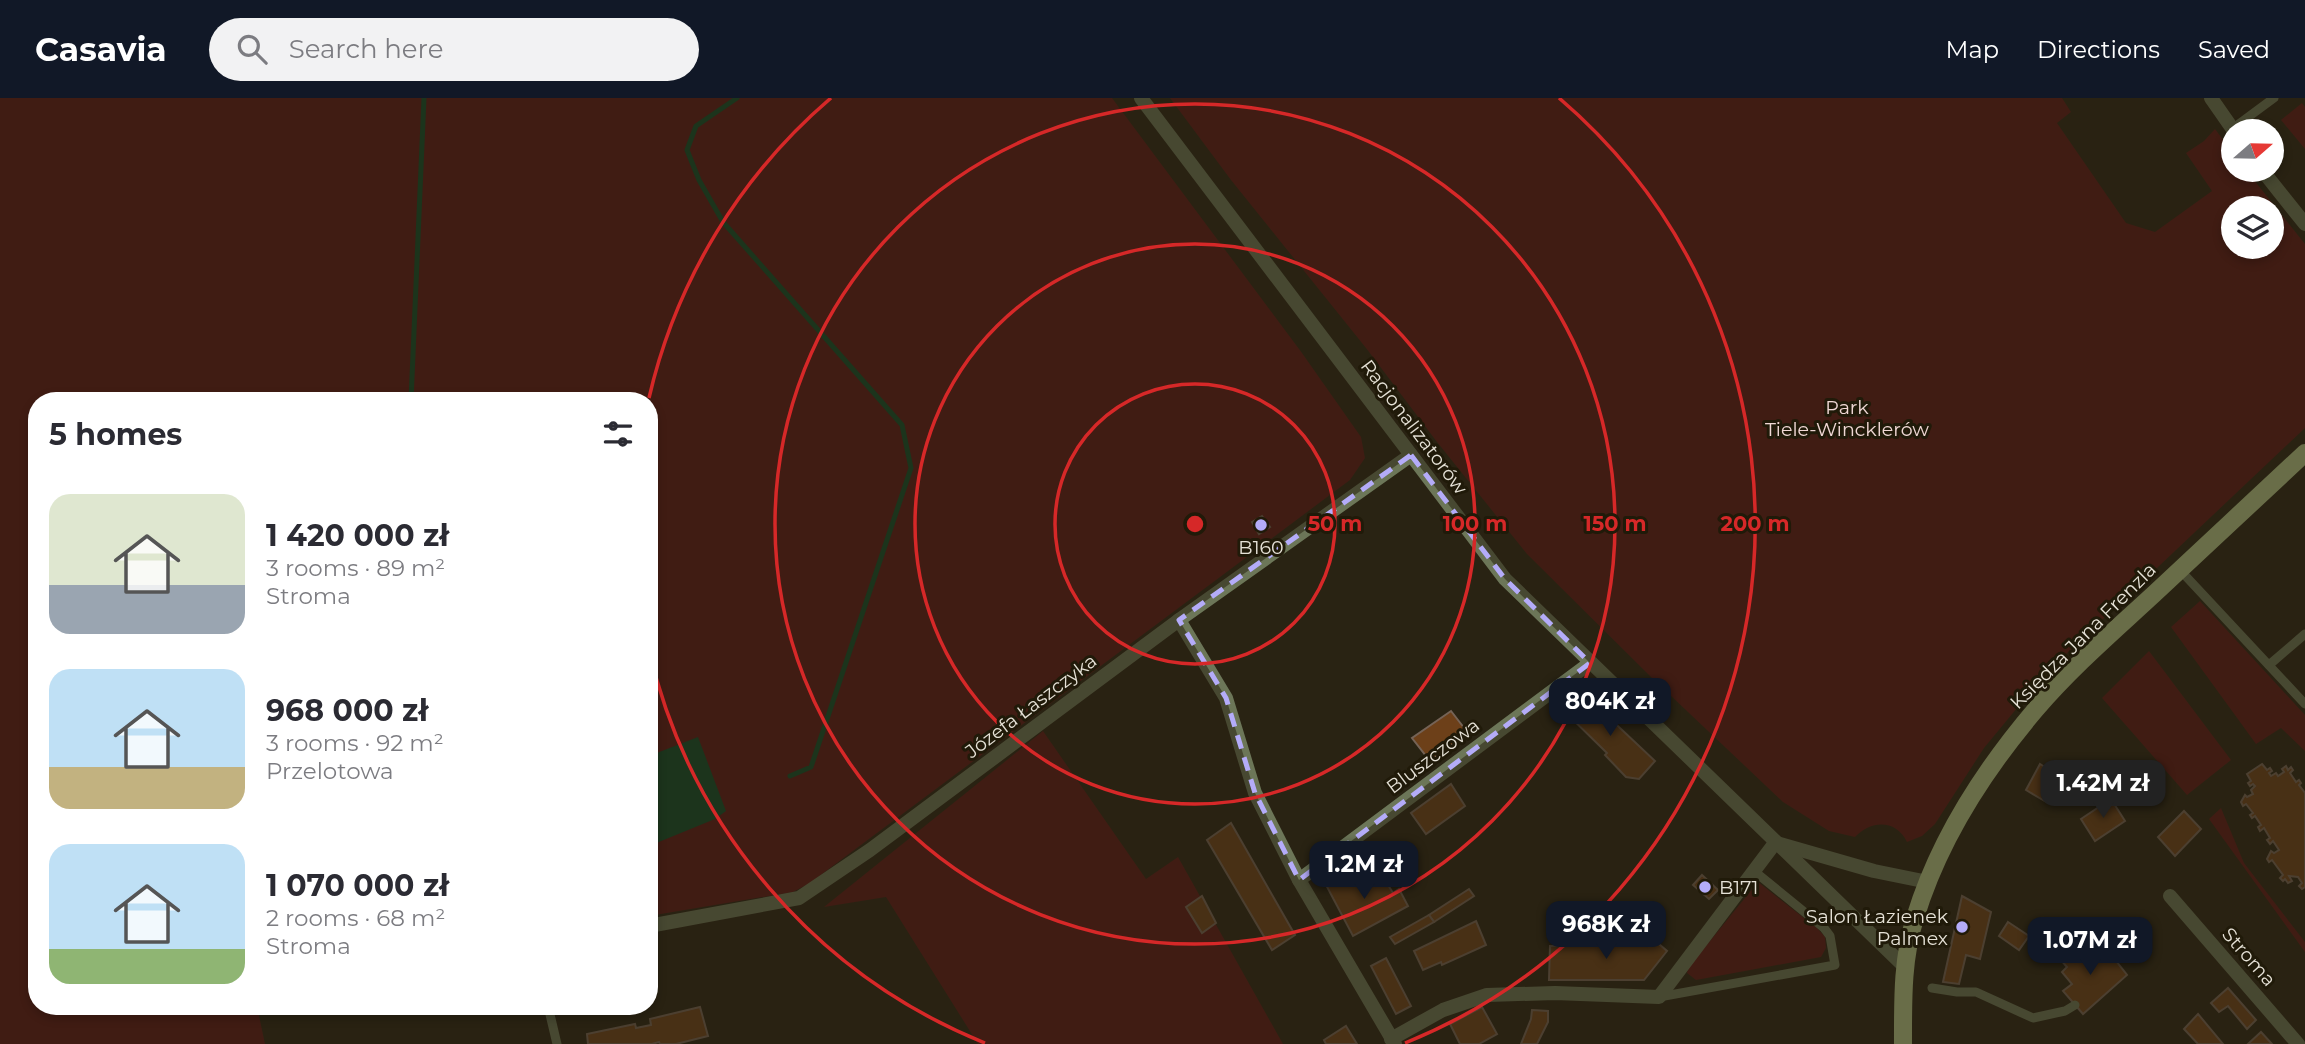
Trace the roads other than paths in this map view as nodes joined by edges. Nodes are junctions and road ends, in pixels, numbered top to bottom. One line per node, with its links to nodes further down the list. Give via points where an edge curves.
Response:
1 (1141, 98): 9 (street, Racjonalizatorów)
2 (2211, 98): 4 (street)
3 (2274, 98): 5 (lane)
4 (2225, 119)
5 (2247, 119)
6 (2272, 182): 7 (street)
7 (2305, 224)
8 (2305, 453): 10 (main road, Księdza Jana Frenzla)
9 (1411, 455): 11 (street, Józefa Łaszczyka); 13 (street, Racjonalizatorów, via 1505,579)
10 (2180, 570): 14 (lane); 19 (main road, Księdza Jana Frenzla, via 2067,676 2012,739 1973,796)
11 (1179, 620): 18 (street, via 1226,698 1255,793); 21 (street, Józefa Łaszczyka, via 799,898)
12 (2305, 634): 14 (lane)
13 (1590, 663): 16 (street, Racjonalizatorów); 18 (street, Bluszczowa)
14 (2269, 665): 15 (lane)
15 (2305, 704)
16 (1775, 843): 17 (street); 19 (street, Racjonalizatorów); 22 (street, Racjonalizatorów)
17 (1755, 871): 24 (street); 24 (lane, via 1824,928 1835,965)
18 (1299, 880): 27 (street)
19 (1928, 882): 22 (main road, Księdza Jana Frenzla, via 1914,919)
20 (2170, 896): 30 (street, Stroma)
21 (658, 924)
22 (1905, 967): 29 (main road, Księdza Jana Frenzla)
23 (1932, 988): 25 (lane, via 1976,992 2033,1018)
24 (1659, 997): 27 (street, via 1486,995 1443,1010)
25 (2075, 1005)
26 (550, 1015): 28 (lane)
27 (1393, 1041)
28 (558, 1044)
29 (1903, 1044)
30 (2298, 1044)

